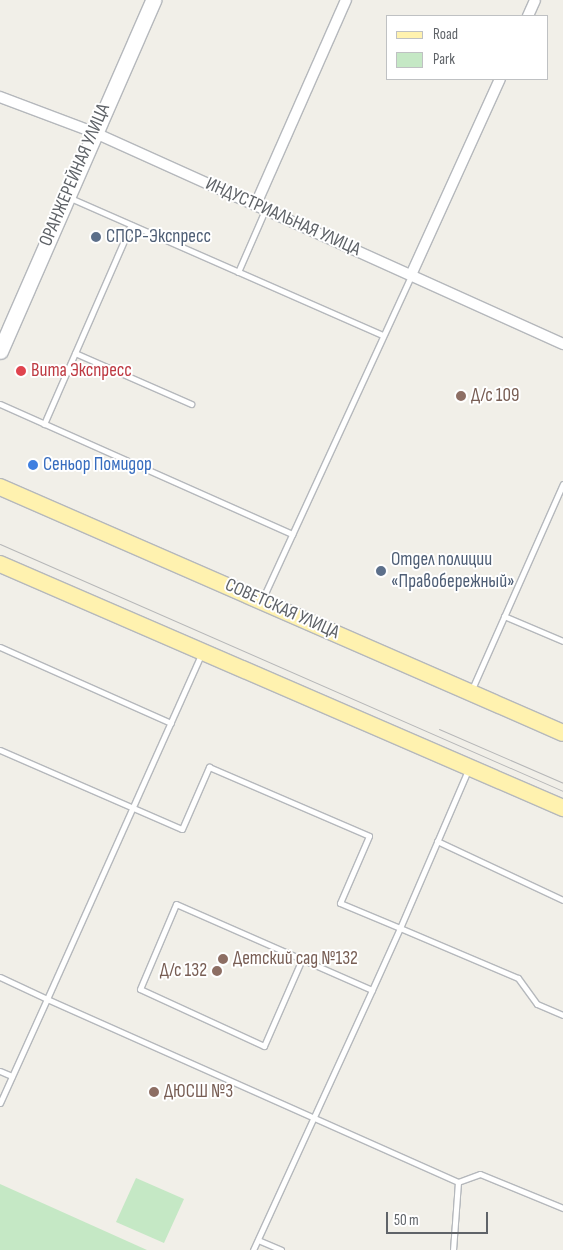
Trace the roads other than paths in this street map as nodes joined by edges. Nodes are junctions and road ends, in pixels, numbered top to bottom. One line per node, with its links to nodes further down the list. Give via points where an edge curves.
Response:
1 (153, 0): 7 (main road, ОРАНЖЕРЕЙНАЯ УЛИЦА)
2 (346, 0): 9 (street)
3 (536, 0): 4 (street)
4 (528, 15)
5 (500, 80): 12 (street)
6 (0, 97): 7 (street, ИНДУСТРИАЛЬНАЯ УЛИЦА)
7 (93, 132): 8 (main road, ОРАНЖЕРЕЙНАЯ УЛИЦА); 9 (street, ИНДУСТРИАЛЬНАЯ УЛИЦА)
8 (66, 196): 10 (lane); 15 (main road, ОРАНЖЕРЕЙНАЯ УЛИЦА)
9 (261, 206): 11 (lane); 12 (street, ИНДУСТРИАЛЬНАЯ УЛИЦА)
10 (131, 225): 11 (lane); 16 (lane)
11 (238, 272): 13 (lane)
12 (411, 275): 13 (lane); 14 (street, ИНДУСТРИАЛЬНАЯ УЛИЦА)
13 (382, 335): 22 (lane)
14 (563, 344)
15 (0, 351)
16 (75, 353): 18 (lane); 19 (lane)
17 (0, 404): 19 (lane)
18 (191, 404)
19 (44, 424): 22 (lane)
20 (563, 484): 25 (lane)
21 (0, 487): 24 (main road, СОВЕТСКАЯ УЛИЦА)
22 (292, 534): 24 (lane)
23 (0, 564): 28 (main road)
24 (262, 600): 29 (main road, СОВЕТСКАЯ УЛИЦА)
25 (504, 616): 26 (lane); 29 (lane)
26 (563, 641)
27 (0, 647): 30 (lane)
28 (203, 651): 30 (lane); 33 (main road)
29 (470, 692): 31 (main road, СОВЕТСКАЯ УЛИЦА)
30 (171, 723): 34 (lane)
31 (563, 733)
32 (0, 750): 34 (lane)
33 (469, 767): 35 (main road); 36 (lane)
34 (133, 808): 38 (lane, via 182,830 210,768 369,836 340,903); 42 (lane)
35 (563, 808)
36 (438, 841): 37 (lane); 38 (lane)
37 (563, 900)
38 (400, 928): 41 (lane); 43 (lane, via 518,978 537,1004)
39 (302, 959): 39 (lane, via 176,904 140,989 264,1046); 41 (lane)
40 (0, 977): 42 (lane)
41 (372, 990): 47 (lane)
42 (47, 999): 45 (lane); 47 (lane)
43 (563, 1014)
44 (0, 1071): 45 (lane)
45 (12, 1076): 46 (lane)
46 (0, 1103)
47 (315, 1119): 48 (lane); 50 (lane)
48 (458, 1182): 49 (lane, via 480,1174); 53 (lane)
49 (563, 1208)
50 (258, 1240): 51 (lane); 52 (lane)
51 (253, 1250)
52 (281, 1250)
53 (453, 1250)

